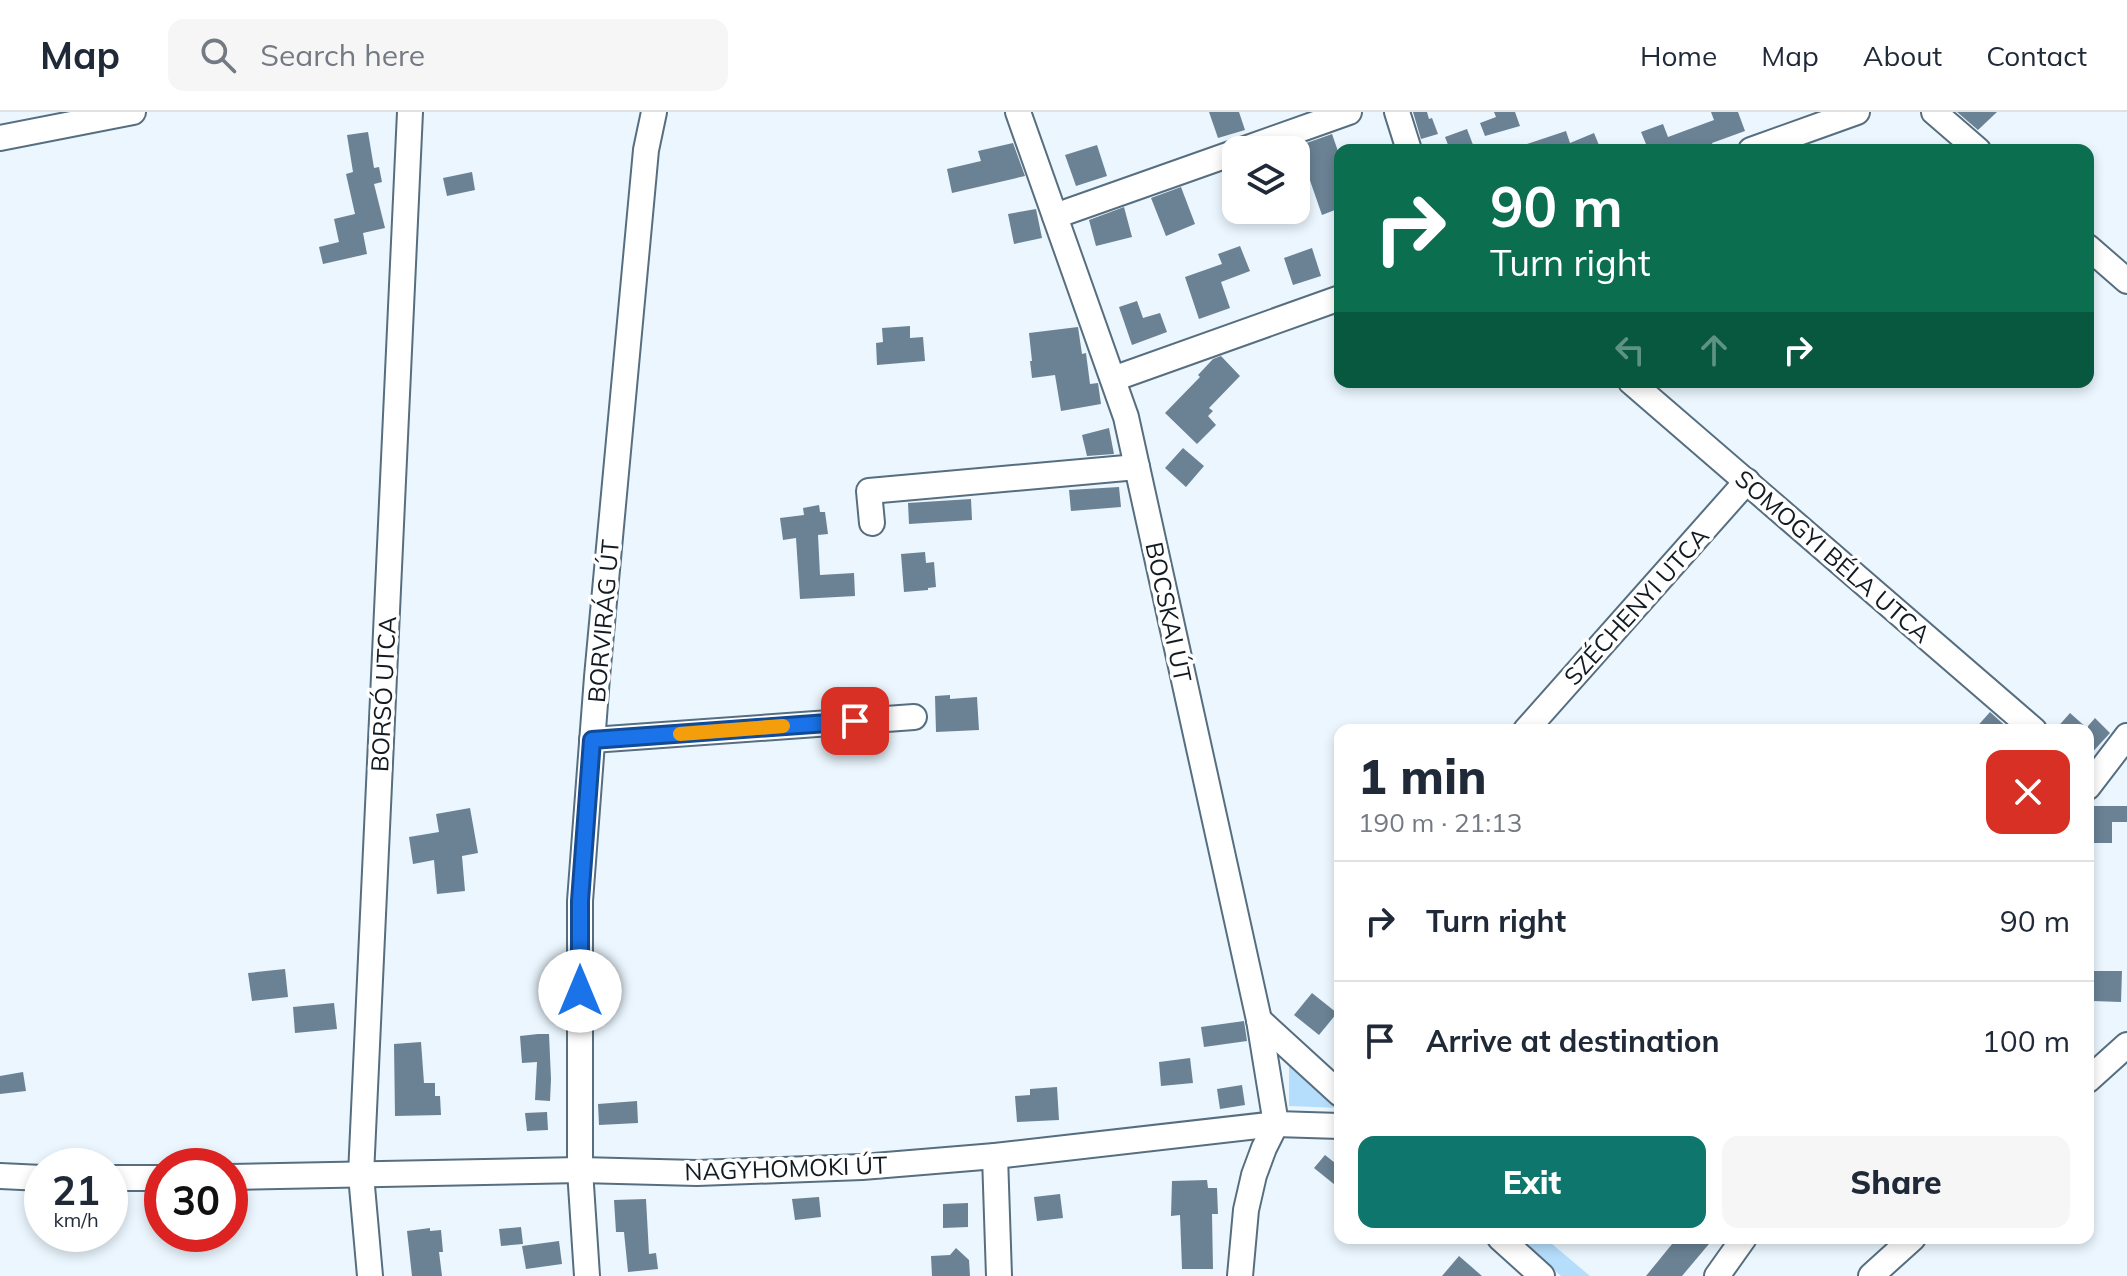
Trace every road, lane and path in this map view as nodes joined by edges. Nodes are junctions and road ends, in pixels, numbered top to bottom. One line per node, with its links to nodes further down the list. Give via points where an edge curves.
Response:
1 (133, 112): 10 (street)
2 (410, 112): 38 (street, BORSÓ UTCA)
3 (654, 112): 28 (street, BORVIRÁG ÚT)
4 (1018, 112): 15 (street, BOCSKAI ÚT)
5 (1349, 112): 9 (street)
6 (1397, 112): 11 (street)
7 (1857, 112): 12 (street)
8 (1934, 112): 13 (street)
9 (1281, 136)
10 (0, 138)
11 (1407, 144)
12 (1768, 144)
13 (1971, 144)
14 (1222, 157): 15 (street)
15 (1055, 216): 19 (street, BOCSKAI ÚT)
16 (2094, 252): 17 (street)
17 (2127, 281)
18 (1334, 300): 19 (street)
19 (1113, 379): 21 (street, BOCSKAI ÚT)
20 (1638, 388): 22 (street, SOMOGYI BÉLA UTCA)
21 (1137, 467): 23 (street, via 869,491); 30 (street, BOCSKAI ÚT)
22 (1747, 481): 25 (street, SZÉCHENYI UTCA); 26 (street, SOMOGYI BÉLA UTCA)
23 (872, 523)
24 (914, 717): 28 (street)
25 (1531, 724)
26 (2027, 724)
27 (2127, 736): 29 (street)
28 (592, 740): 37 (street, BORVIRÁG ÚT, via 580,901)
29 (2094, 776)
30 (1259, 1020): 33 (street); 34 (street, BOCSKAI ÚT)
31 (2127, 1045): 32 (street)
32 (2094, 1075)
33 (1334, 1089)
34 (1276, 1124): 35 (street, NAGYHOMOKI ÚT); 36 (street, NAGYHOMOKI ÚT); 48 (street, via 1254,1175)
35 (1334, 1126)
36 (995, 1156): 37 (street, NAGYHOMOKI ÚT, via 697,1173); 47 (street)
37 (580, 1170): 38 (street, NAGYHOMOKI ÚT); 46 (street, BORVIRÁG ÚT)
38 (361, 1175): 41 (street, NAGYHOMOKI ÚT); 45 (street, BORSÓ UTCA)
39 (0, 1176): 40 (street)
40 (24, 1177)
41 (248, 1177)
42 (1507, 1244): 49 (street)
43 (1740, 1244): 50 (street)
44 (1906, 1244): 51 (street)
45 (370, 1276)
46 (587, 1276)
47 (999, 1276)
48 (1240, 1276)
49 (1542, 1276)
50 (1717, 1276)
51 (1871, 1276)

